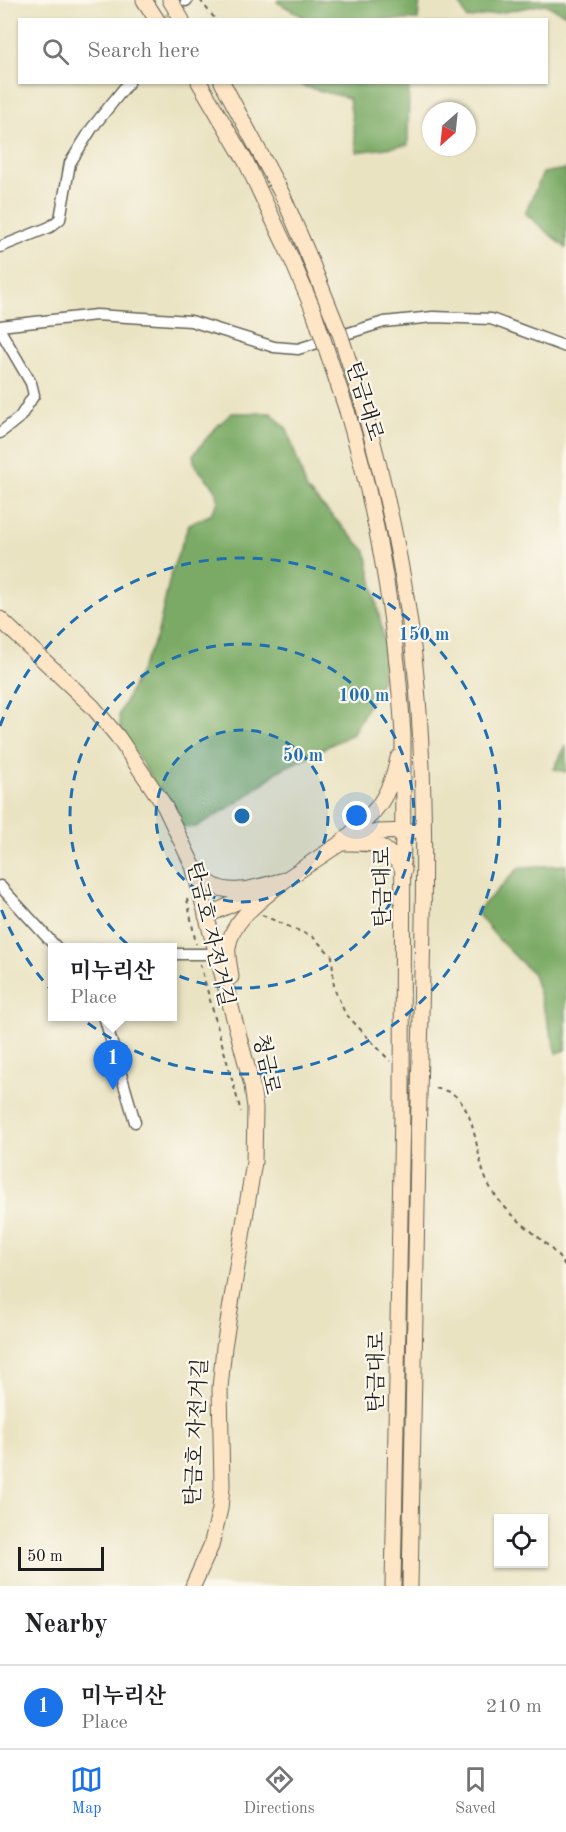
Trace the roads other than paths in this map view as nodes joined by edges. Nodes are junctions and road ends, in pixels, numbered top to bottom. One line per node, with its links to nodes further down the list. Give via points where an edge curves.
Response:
1 (144, 0): 3 (main road)
2 (170, 0): 4 (main road)
3 (157, 18)
4 (181, 18)
5 (127, 84): 8 (street, via 70,163 60,219 50,227)
6 (200, 84): 13 (main road, 탄금대로, bridge, via 246,162 292,260 347,411 374,514 390,598)
7 (223, 84): 15 (main road, 탄금대로, bridge, via 309,254 340,334 386,490 413,645)
8 (0, 247)
9 (0, 328): 10 (street, via 96,315 179,320 274,347 298,349 384,322 468,318 491,319); 11 (street, via 31,382 34,395 20,417)
10 (566, 347)
11 (0, 433)
12 (0, 619): 17 (main road, 청금로, via 93,707 118,737 164,805)
13 (404, 734): 14 (main road, 탄금대로); 16 (main road, via 384,801)
14 (404, 831): 15 (main road); 16 (main road, via 377,832); 18 (main road, 탄금대로)
15 (424, 831): 30 (main road, 탄금대로)
16 (342, 843): 18 (main road, via 374,843 393,855); 19 (main road)
17 (193, 866): 19 (main road, via 210,884 223,889 243,890); 21 (main road, 청금로)
18 (404, 870): 29 (main road, 탄금대로)
19 (285, 880): 21 (main road); 25 (main road, via 249,910 232,934 228,949)
20 (0, 886): 22 (street)
21 (206, 916): 24 (main road, 청금로)
22 (52, 943)
23 (177, 954): 24 (street)
24 (217, 954): 25 (main road, 청금로)
25 (236, 1019): 28 (main road, 청금로, via 255,1108 254,1162 224,1347 220,1509 211,1546)
26 (105, 1021): 27 (street)
27 (135, 1122)
28 (193, 1586)
29 (393, 1586)
30 (410, 1586)

